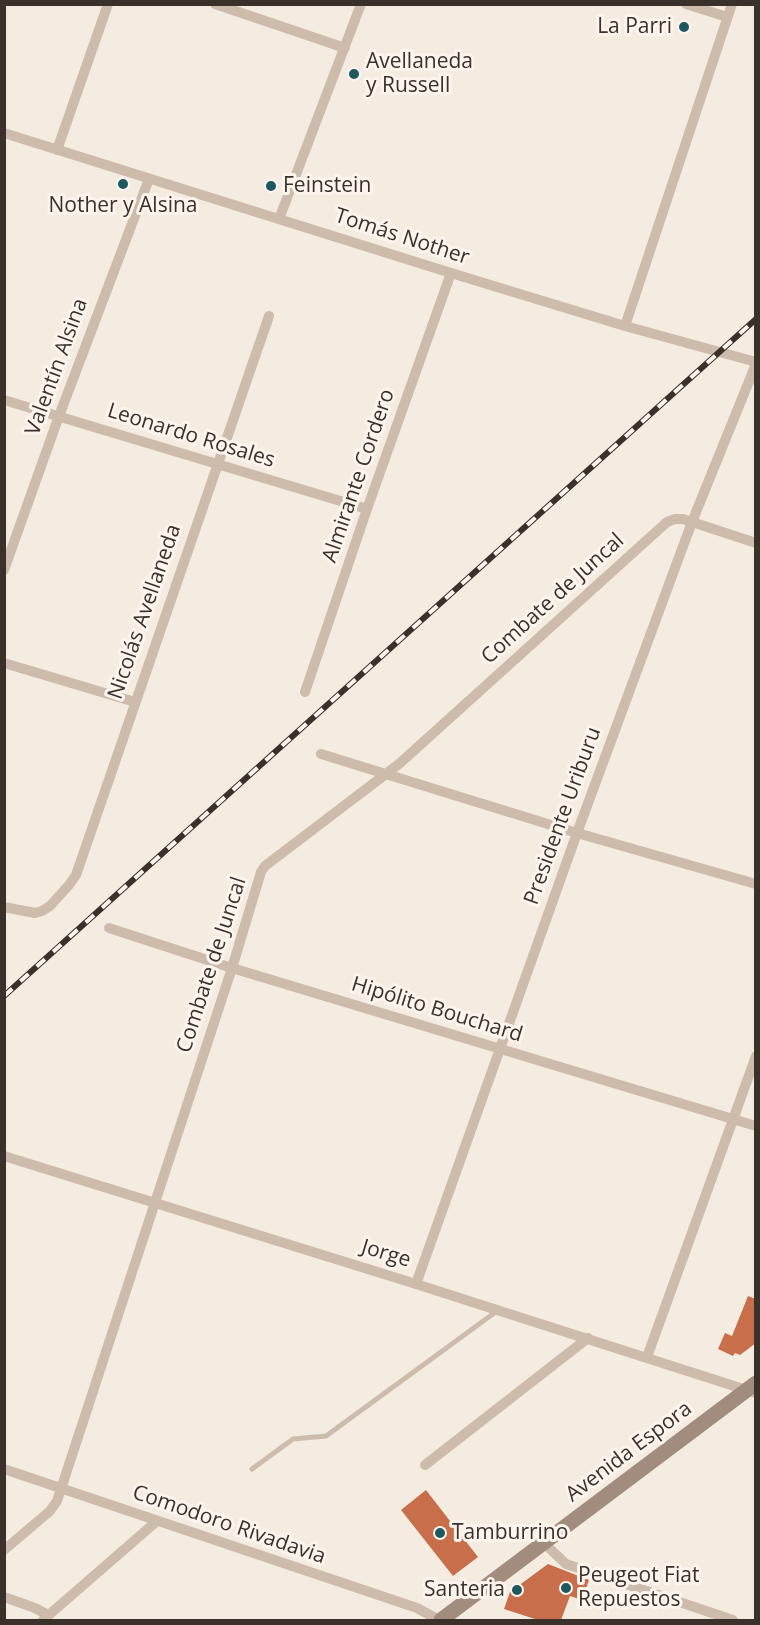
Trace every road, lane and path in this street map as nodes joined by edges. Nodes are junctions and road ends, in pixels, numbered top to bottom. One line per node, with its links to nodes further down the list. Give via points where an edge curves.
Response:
1 (108, 4): 9 (street)
2 (215, 4): 7 (street)
3 (361, 4): 7 (street)
4 (686, 4): 6 (street)
5 (732, 4): 6 (street)
6 (728, 17): 14 (street)
7 (345, 48): 11 (street)
8 (4, 133): 9 (street, Tomás Nother)
9 (57, 150): 10 (street, Tomás Nother)
10 (148, 179): 11 (street, Tomás Nother); 17 (street, Valentín Alsina)
11 (279, 219): 12 (street, Tomás Nother)
12 (452, 273): 14 (street, Tomás Nother); 19 (street, Almirante Cordero)
13 (269, 316): 18 (street, Nicolás Avellaneda)
14 (625, 326): 15 (street, Tomás Nother)
15 (756, 363): 20 (street, Presidente Uriburu)
16 (4, 400): 17 (street, Leonardo Rosales)
17 (59, 416): 18 (street, Leonardo Rosales); 22 (street, Valentín Alsina)
18 (216, 465): 19 (street, Leonardo Rosales); 25 (street, Nicolás Avellaneda)
19 (367, 509): 24 (street, Almirante Cordero)
20 (692, 522): 21 (street); 27 (street, Combate de Juncal, via 667,522); 28 (street, Presidente Uriburu)
21 (756, 543)
22 (4, 570)
23 (4, 663): 25 (street)
24 (305, 692)
25 (135, 702): 30 (street, Nicolás Avellaneda, via 69,885 42,911)
26 (321, 754): 27 (street)
27 (385, 774): 28 (street); 32 (street, Combate de Juncal, via 265,866)
28 (577, 833): 29 (street); 33 (street, Presidente Uriburu)
29 (756, 884)
30 (4, 907)
31 (108, 928): 32 (street, Hipólito Bouchard)
32 (232, 968): 33 (street, Hipólito Bouchard); 38 (street, Combate de Juncal)
33 (501, 1050): 35 (street, Hipólito Bouchard); 39 (street, Presidente Uriburu)
34 (756, 1056): 35 (street)
35 (732, 1119): 36 (street, Hipólito Bouchard); 42 (street)
36 (756, 1126)
37 (4, 1156): 38 (street, Jorge)
38 (154, 1203): 39 (street, Jorge); 47 (street, Combate de Juncal)
39 (416, 1284): 40 (street, Jorge)
40 (498, 1310): 41 (street, Jorge); 46 (lane, via 326,1436 293,1439)
41 (588, 1338): 42 (street, Jorge); 44 (street)
42 (647, 1357): 43 (street, Jorge)
43 (753, 1389): 49 (main road, Avenida Espora)
44 (425, 1465)
45 (4, 1469): 47 (street, Comodoro Rivadavia)
46 (252, 1469)
47 (62, 1489): 48 (street, Comodoro Rivadavia); 50 (street, Combate de Juncal, via 50,1511)
48 (157, 1521): 52 (street); 53 (street, Comodoro Rivadavia, via 417,1608)
49 (544, 1543): 53 (main road, Avenida Espora); 54 (street, via 566,1563)
50 (4, 1550)
51 (4, 1597): 52 (street, via 35,1608)
52 (46, 1618)
53 (440, 1620)
54 (733, 1620)

